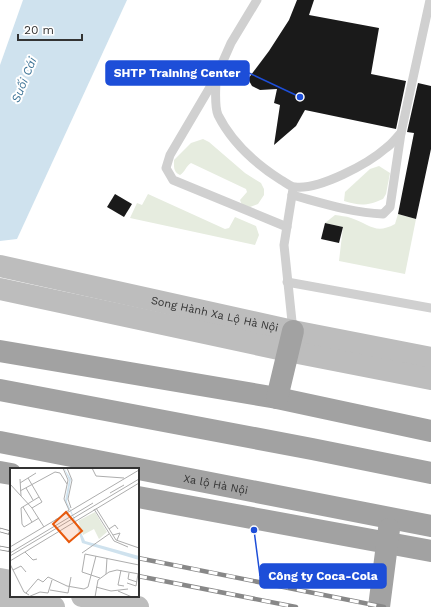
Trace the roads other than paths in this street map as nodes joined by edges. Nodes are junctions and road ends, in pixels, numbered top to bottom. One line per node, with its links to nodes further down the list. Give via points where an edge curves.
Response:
1 (257, 0): 3 (lane, via 230,43)
2 (430, 0): 4 (lane)
3 (216, 77): 5 (lane, via 218,113 230,133 246,153); 6 (lane, via 170,155 166,168 173,180)
4 (401, 133): 5 (lane, via 386,148 348,172); 5 (lane, via 390,207 383,214 368,214 347,209)
5 (293, 191): 6 (lane)
6 (287, 227): 8 (lane, via 284,245)
7 (0, 266): 11 (main road, Song Hành Xa Lộ Hà Nội)
8 (287, 282): 10 (lane); 11 (lane)
9 (0, 288): 11 (main road, Song Hành Xa Lộ Hà Nội)
10 (431, 308)
11 (291, 341): 13 (main road, Song Hành Xa Lộ Hà Nội); 14 (main road, Song Hành Xa Lộ Hà Nội); 16 (highway)
12 (0, 351): 16 (highway)
13 (431, 358)
14 (431, 379)
15 (0, 390): 23 (highway, via 305,447)
16 (277, 398): 17 (highway)
17 (431, 431)
18 (9, 443): 19 (highway, Xa lộ Hà Nội)
19 (136, 468)
20 (139, 469): 25 (highway, Xa lộ Hà Nội)
21 (0, 472): 22 (highway)
22 (10, 474)
23 (431, 474)
24 (139, 498): 27 (highway)
25 (391, 518): 26 (highway, Xa lộ Hà Nội); 27 (highway)
26 (431, 526)
27 (388, 543): 28 (highway); 35 (highway)
28 (431, 551)
29 (0, 579): 30 (main road)
30 (10, 581)
31 (0, 596): 33 (main road)
32 (87, 597): 34 (main road)
33 (54, 607)
34 (138, 607)
35 (379, 607)

